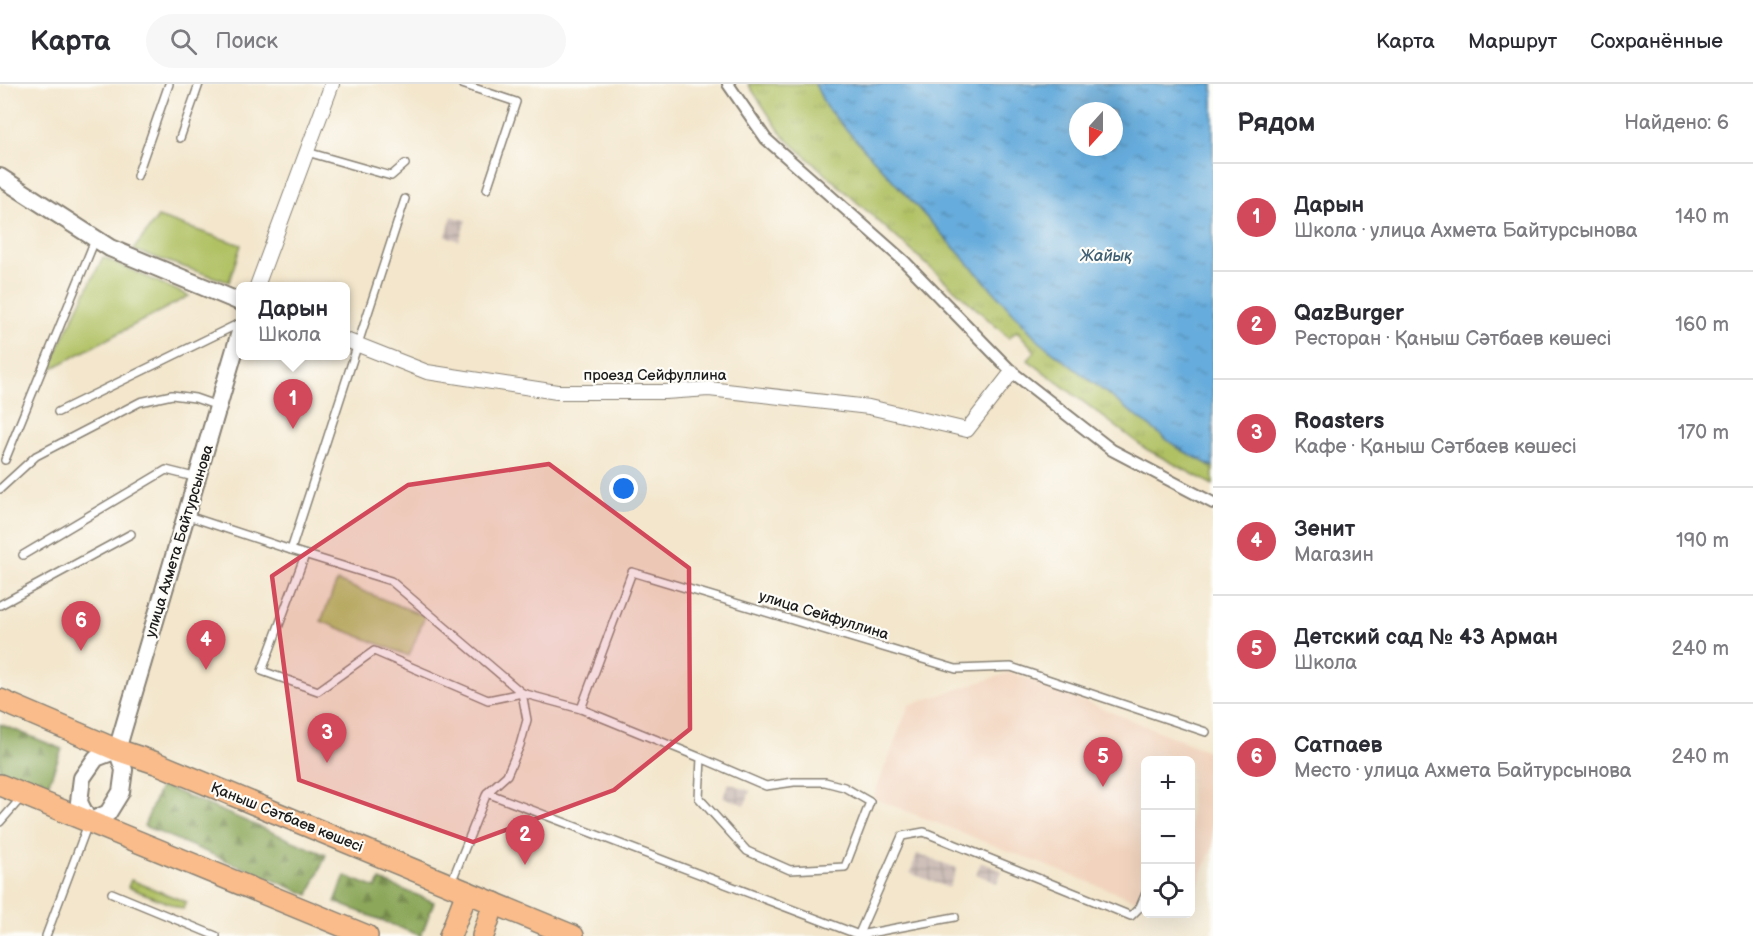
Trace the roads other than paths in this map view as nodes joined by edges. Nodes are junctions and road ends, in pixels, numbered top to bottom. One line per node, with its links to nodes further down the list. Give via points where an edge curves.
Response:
1 (169, 84): 9 (lane)
2 (199, 84): 6 (lane)
3 (332, 84): 7 (street)
4 (462, 84): 11 (lane, via 516,102)
5 (728, 84): 20 (street, via 766,139 904,261)
6 (180, 138)
7 (307, 152): 8 (lane, via 391,176); 14 (street)
8 (405, 164)
9 (137, 176)
10 (0, 177): 13 (street)
11 (487, 189)
12 (405, 199): 17 (lane)
13 (95, 239): 15 (street); 23 (lane)
14 (258, 282)
15 (236, 300)
16 (236, 325): 22 (lane)
17 (352, 342): 20 (street, проезд Сейфуллина, via 427,372 557,392 710,389 869,407 967,430)
18 (236, 345): 21 (street, улица Ахмета Байтурсынова)
19 (347, 360): 29 (lane)
20 (1012, 372): 26 (street, via 1112,450)
21 (218, 406): 24 (street, улица Ахмета Байтурсынова); 25 (lane, via 172,395 140,402 36,456)
22 (58, 412)
23 (5, 460)
24 (198, 478): 27 (street, улица Ахмета Байтурсынова); 30 (lane, via 166,470)
25 (0, 489)
26 (1213, 503)
27 (188, 516): 29 (lane); 37 (street, улица Ахмета Байтурсынова)
28 (131, 534): 32 (lane)
29 (291, 550): 31 (lane)
30 (23, 555)
31 (305, 555): 33 (lane, via 392,581); 33 (lane, via 262,671 318,691 374,651 488,700)
32 (0, 605)
33 (522, 693): 35 (lane); 40 (lane, via 527,720 520,745 507,775)
34 (0, 700): 37 (main road, Қаныш Сәтбаев көшесі)
35 (580, 709): 36 (lane, улица Сейфуллина, via 632,572 956,669 1011,667); 38 (lane)
36 (1206, 732)
37 (117, 750): 43 (street, via 124,770 120,792 108,813); 43 (street, via 96,758 82,778 80,801); 44 (main road, Қаныш Сәтбаев көшесі)
38 (700, 758): 38 (lane, via 699,798 747,851 790,870 845,867 870,802 844,787 825,782 766,786)
39 (0, 785): 41 (main road)
40 (487, 793): 44 (lane); 49 (lane)
41 (23, 795): 42 (lane); 43 (main road)
42 (0, 822)
43 (89, 822): 50 (lane); 52 (main road)
44 (459, 888): 46 (main road, Қаныш Сәтбаев көшесі); 53 (main road)
45 (112, 893): 51 (lane)
46 (494, 903): 54 (main road); 55 (main road, Қаныш Сәтбаев көшесі)
47 (1141, 905): 49 (lane, via 1131,916 924,832 902,836)
48 (955, 917): 49 (lane)
49 (858, 935)
50 (46, 936)
51 (216, 936)
52 (367, 936)
53 (450, 936)
54 (483, 936)
55 (573, 936)

